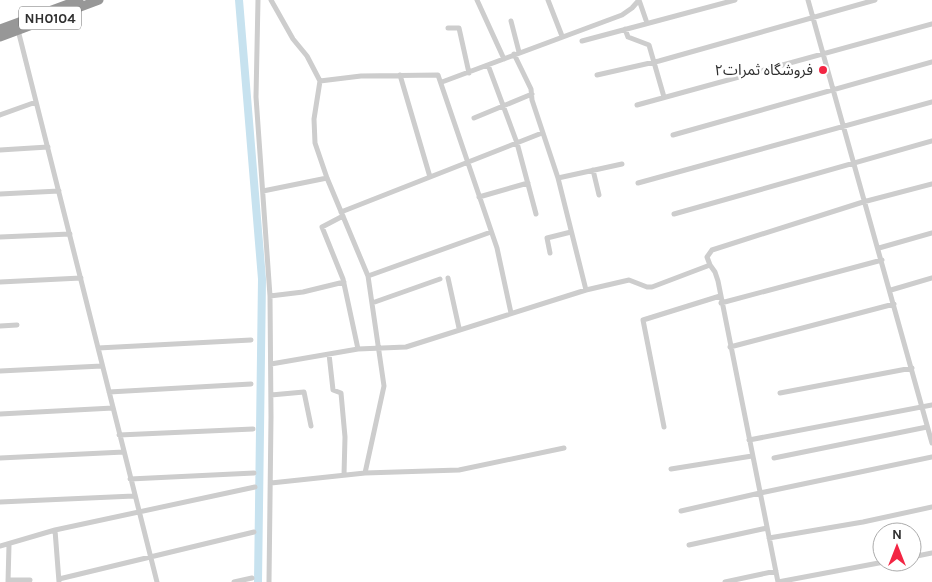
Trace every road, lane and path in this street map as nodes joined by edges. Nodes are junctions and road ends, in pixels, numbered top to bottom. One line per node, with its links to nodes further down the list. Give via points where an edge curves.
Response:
1 (79, 0): 14 (highway, NH0104)
2 (99, 0): 14 (highway, NH0104)
3 (258, 0): 59 (street, via 256,97)
4 (272, 0): 30 (street)
5 (477, 0): 23 (street)
6 (548, 0): 18 (street)
7 (735, 0): 12 (street)
8 (808, 0): 10 (street)
9 (875, 0): 10 (street)
10 (813, 18): 22 (street); 24 (street)
11 (511, 21): 21 (street)
12 (647, 23): 16 (street); 18 (street, via 639,0 622,15)
13 (932, 24): 22 (street)
14 (18, 27): 17 (highway, NH0104); 19 (highway, NH0104); 35 (street)
15 (448, 28): 27 (street, via 458,28)
16 (625, 29): 20 (street); 24 (street, via 628,37 647,43)
17 (0, 30)
18 (562, 36): 21 (street)
19 (0, 37)
20 (582, 41)
21 (516, 53): 23 (street); 33 (street)
22 (823, 55): 32 (street); 34 (street)
23 (504, 59): 26 (street)
24 (654, 62): 29 (street); 34 (street)
25 (932, 62): 32 (street)
26 (488, 65): 27 (street); 38 (street)
27 (469, 73): 31 (street)
28 (400, 74): 30 (street); 31 (street, via 438,75); 52 (street)
29 (597, 75)
30 (320, 82): 53 (street, via 314,119 315,143)
31 (442, 82): 48 (street)
32 (833, 91): 41 (street); 43 (street)
33 (532, 94): 38 (street); 42 (street)
34 (664, 98): 37 (street)
35 (36, 102): 39 (street); 46 (street)
36 (932, 102): 41 (street)
37 (636, 105)
38 (504, 106): 40 (street); 45 (street)
39 (0, 115)
40 (474, 118)
41 (843, 127): 50 (street); 56 (street)
42 (542, 133): 45 (street); 54 (street)
43 (673, 135)
44 (932, 141): 50 (street)
45 (518, 143): 48 (street); 55 (street)
46 (48, 147): 47 (street); 58 (street)
47 (0, 150)
48 (467, 162): 52 (street); 62 (street)
49 (622, 164): 51 (street)
50 (853, 164): 63 (street); 66 (street)
51 (593, 170): 54 (street); 61 (street)
52 (430, 176): 64 (street)
53 (326, 178): 59 (street); 64 (street)
54 (558, 178): 68 (street)
55 (528, 183): 62 (street); 65 (street)
56 (638, 183)
57 (932, 184): 63 (street)
58 (59, 191): 60 (street); 70 (street)
59 (263, 191): 85 (street)
60 (0, 194)
61 (598, 195)
62 (479, 197): 67 (street)
63 (863, 202): 72 (street); 75 (street, via 712,250 708,257)
64 (342, 214): 76 (street); 82 (street, via 322,227)
65 (536, 214)
66 (674, 214)
67 (491, 232): 76 (street); 90 (street)
68 (571, 232): 73 (street, via 547,238); 83 (street)
69 (932, 233): 72 (street)
70 (70, 234): 71 (street); 77 (street)
71 (0, 237)
72 (879, 248): 74 (street)
73 (550, 253)
74 (882, 260): 84 (street); 88 (street)
75 (710, 265): 83 (street, via 652,287 646,288 629,280); 86 (street, via 716,272)
76 (368, 276): 87 (street)
77 (80, 278): 81 (street); 96 (street)
78 (448, 278): 93 (street)
79 (932, 278): 84 (street)
80 (440, 280): 87 (street)
81 (0, 282)
82 (344, 282): 85 (street); 98 (street)
83 (586, 290): 90 (street)
84 (891, 290): 89 (street)
85 (270, 296): 100 (street)
86 (720, 296): 88 (street); 113 (street, via 643,320)
87 (372, 303): 97 (street)
88 (721, 303): 95 (street)
89 (894, 304): 95 (street); 102 (street)
90 (511, 313): 93 (street)
91 (17, 325): 92 (street)
92 (0, 326)
93 (459, 328): 97 (street, via 406,347)
94 (251, 340): 96 (street)
95 (730, 347): 117 (street)
96 (98, 348): 101 (street)
97 (379, 348): 98 (street); 127 (street, via 384,386)
98 (358, 349): 99 (street)
99 (329, 354): 100 (street); 128 (street, via 333,390 341,393)
100 (271, 364): 107 (street)
101 (102, 366): 103 (street); 105 (street)
102 (912, 368): 106 (street); 109 (street)
103 (0, 371)
104 (251, 384): 105 (street)
105 (109, 392): 110 (street)
106 (780, 393)
107 (271, 395): 112 (street, via 304,392); 130 (street)
108 (932, 405): 109 (street)
109 (922, 407): 114 (street); 117 (street)
110 (113, 408): 111 (street); 116 (street)
111 (0, 414)
112 (311, 426)
113 (664, 427)
114 (927, 427): 118 (street); 124 (street)
115 (253, 429): 116 (street)
116 (119, 435): 120 (street)
117 (749, 440): 121 (street)
118 (932, 443)
119 (564, 448): 127 (street, via 459,470)
120 (124, 452): 123 (street); 129 (street)
121 (752, 456): 125 (street); 132 (street)
122 (932, 457): 132 (street)
123 (0, 458)
124 (774, 458)
125 (671, 469)
126 (254, 473): 129 (street)
127 (365, 473): 128 (street)
128 (344, 475): 130 (street)
129 (130, 479): 133 (street)
130 (271, 483): 154 (street)
131 (255, 487): 136 (street)
132 (760, 492): 137 (street); 138 (street)
133 (134, 496): 134 (street); 136 (street)
134 (0, 502)
135 (932, 507): 141 (street)
136 (138, 511): 139 (street); 145 (street)
137 (681, 511)
138 (767, 528): 141 (street); 143 (street)
139 (54, 530): 142 (street); 151 (street)
140 (254, 532): 145 (street)
141 (769, 538): 147 (street)
142 (9, 545): 144 (street); 150 (street)
143 (689, 545)
144 (0, 546)
145 (150, 557): 151 (street); 152 (street)
146 (872, 564): 156 (street)
147 (776, 571): 155 (street); 156 (street)
148 (252, 578): 153 (street)
149 (30, 580): 150 (street)
150 (8, 581)
151 (59, 581)
152 (157, 582)
153 (234, 582)
154 (269, 582)
155 (725, 582)
156 (778, 582)

